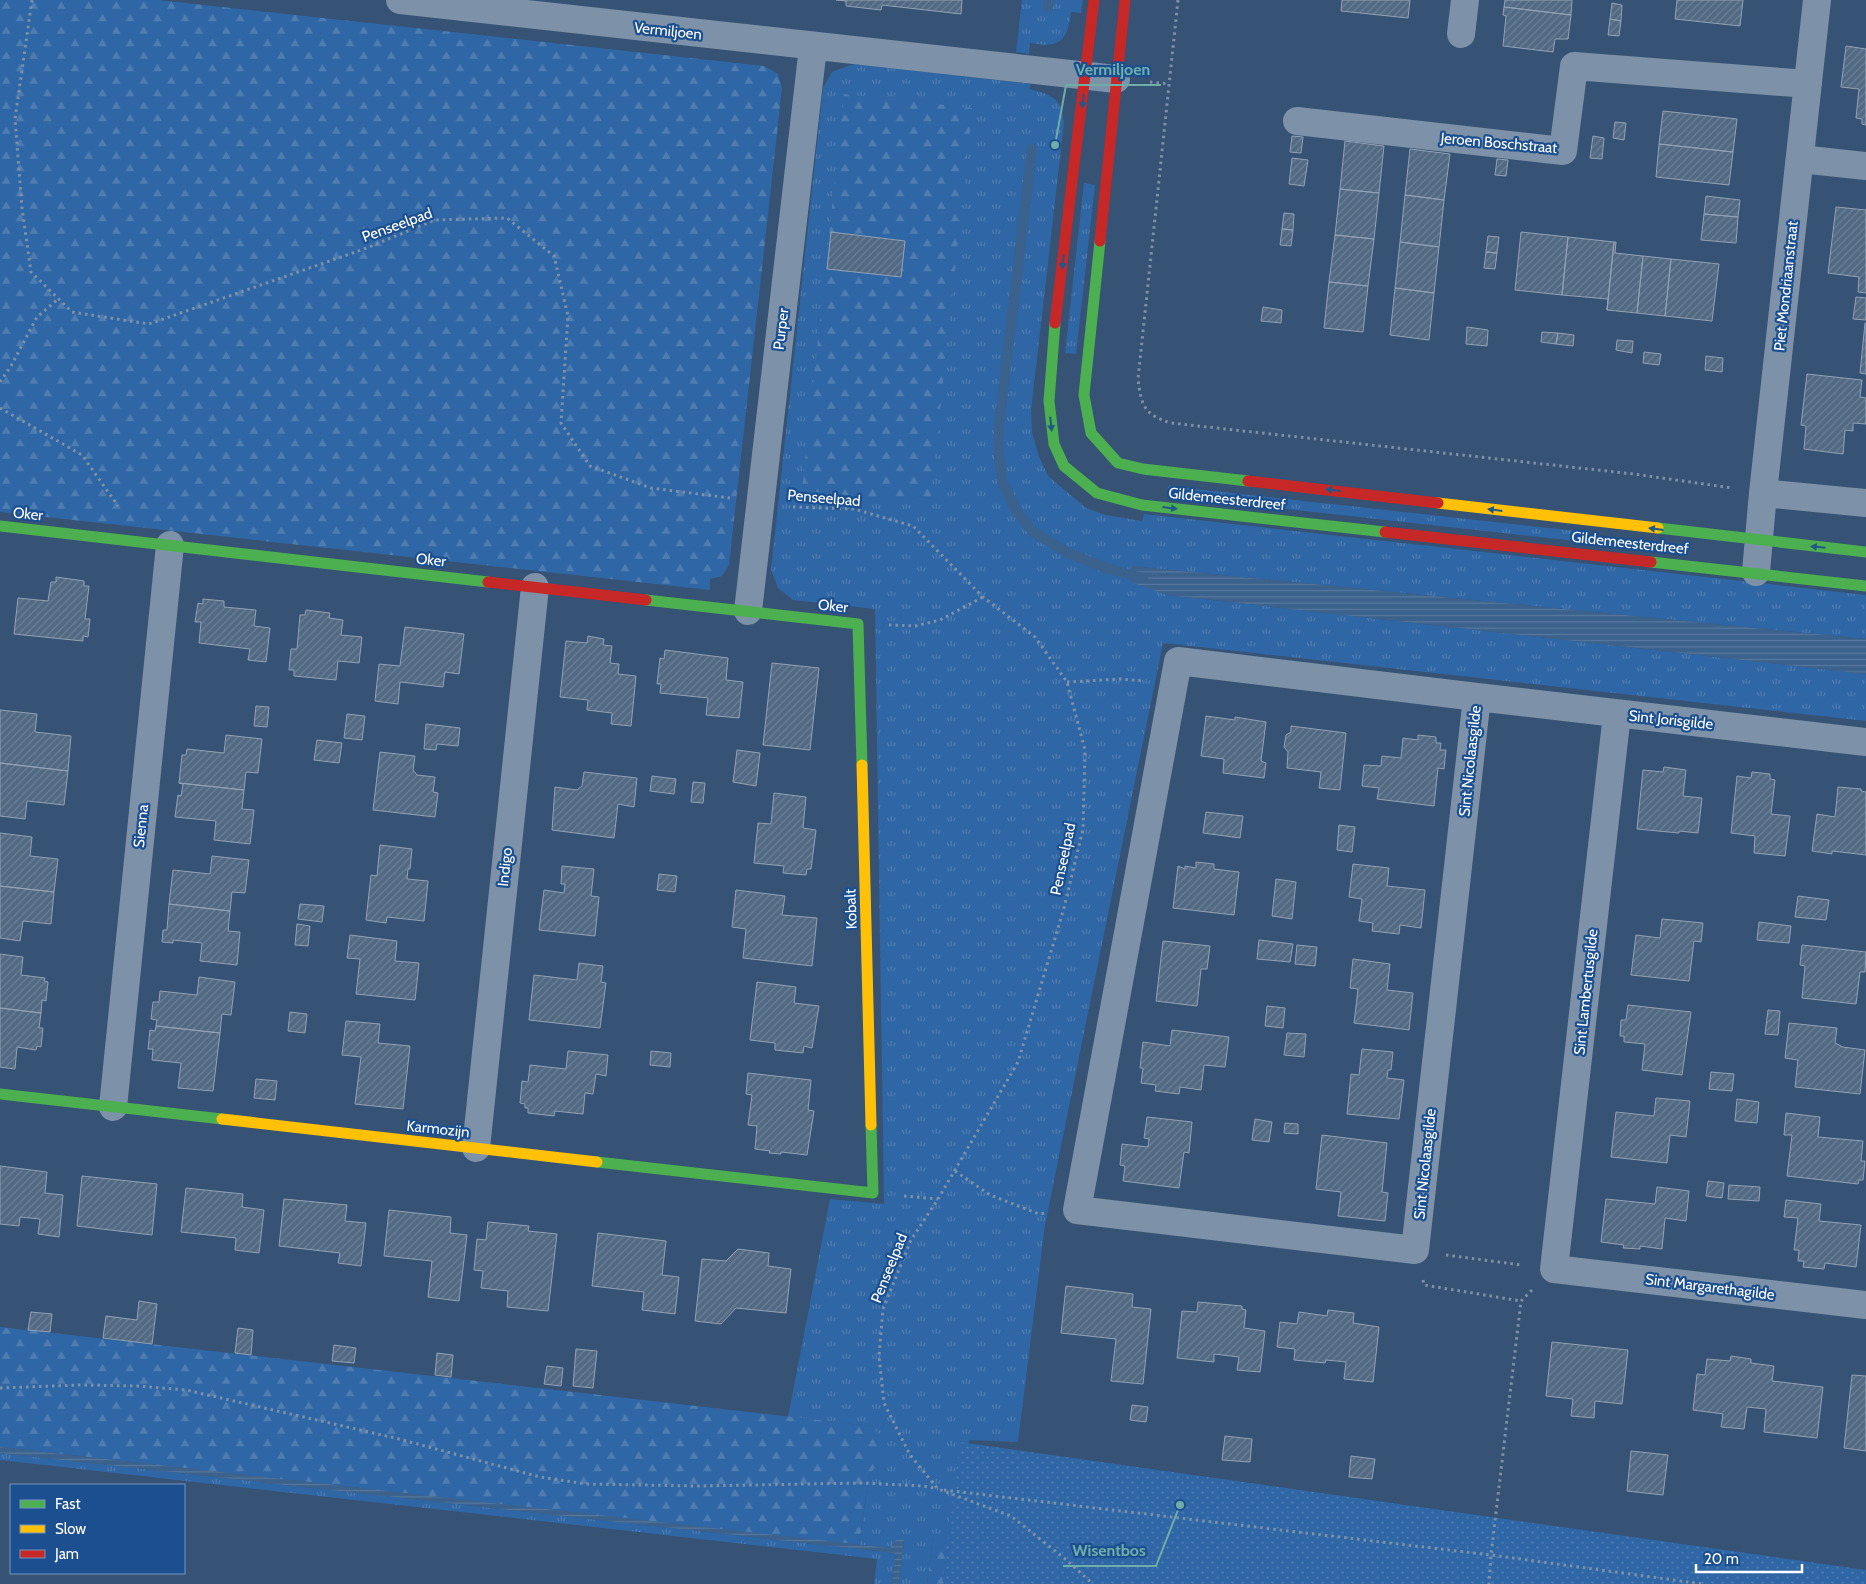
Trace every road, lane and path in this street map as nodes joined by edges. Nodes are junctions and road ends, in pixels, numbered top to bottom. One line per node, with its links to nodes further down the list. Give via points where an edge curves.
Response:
1 (32, 0): 17 (path, Penseelpad, via 15,119 22,208 31,272)
2 (400, 0): 8 (street, Vermiljoen)
3 (1094, 0): 11 (street, Gildemeesterdreef)
4 (1125, 0): 12 (street, Gildemeesterdreef)
5 (1178, 0): 20 (path, via 1138,379 1140,399 1145,409 1170,423 1634,474)
6 (1465, 0): 9 (street)
7 (1817, 0): 13 (street, Piet Mondriaanstraat)
8 (557, 9): 10 (street, Vermiljoen)
9 (1461, 34)
10 (813, 46): 11 (street, Vermiljoen); 21 (street, Purper)
11 (1086, 76): 12 (street, Vermiljoen); 28 (street, Gildemeesterdreef, one-way to 28, via 1049,401 1054,444 1064,466 1097,493 1142,505)
12 (1116, 80): 25 (street, Gildemeesterdreef, one-way to 12, via 1143,469 1118,463 1091,433 1084,395)
13 (1808, 84): 14 (street, Jeroen Boschstraat, via 1574,66 1563,151); 15 (street, Piet Mondriaanstraat)
14 (1297, 121)
15 (1800, 159): 16 (street); 20 (street, Piet Mondriaanstraat)
16 (1866, 166)
17 (58, 299): 18 (path, via 37,317); 21 (path, Penseelpad, via 72,312 149,324 364,249 435,220 507,218 554,256 568,316 561,423 590,466 651,488)
18 (0, 382)
19 (0, 408): 24 (path, via 82,455 124,516)
20 (1763, 492): 22 (street); 25 (street, Piet Mondriaanstraat)
21 (761, 502): 31 (path, Penseelpad, via 788,507 854,509 913,526); 32 (street, Purper)
22 (1866, 504)
23 (0, 526): 24 (street, Oker)
24 (120, 539): 26 (street, Oker)
25 (1758, 541): 27 (street, Gildemeesterdreef, one-way to 25); 28 (street, Piet Mondriaanstraat)
26 (170, 545): 29 (street, Oker); 40 (street, Sienna)
27 (1866, 552)
28 (1756, 572): 30 (street, Gildemeesterdreef)
29 (535, 586): 32 (street, Oker); 41 (street, Indigo)
30 (1866, 586)
31 (983, 598): 33 (path, via 940,620 915,626); 34 (path, Penseelpad, via 1035,638)
32 (748, 611): 33 (street, Oker)
33 (858, 624): 43 (street, Kobalt)
34 (1068, 682): 35 (path, via 1121,678); 42 (path, Penseelpad, via 1085,750 1081,838 1064,908 1018,1062)
35 (1173, 685): 36 (street, Sint Nicolaasgilde, via 1178,661); 44 (street, Sint Nicolaasgilde)
36 (1477, 697): 37 (street, Sint Jorisgilde); 45 (street, Sint Nicolaasgilde)
37 (1617, 714): 38 (street, Sint Jorisgilde); 46 (street, Sint Lambertusgilde)
38 (1866, 742)
39 (0, 1094): 40 (street, Karmozijn)
40 (113, 1107): 41 (street, Karmozijn)
41 (476, 1148): 43 (street, Karmozijn)
42 (954, 1171): 44 (path, via 990,1194 1039,1214); 50 (path, Penseelpad, via 911,1240 883,1308 879,1356 884,1403 910,1455)
43 (873, 1193)
44 (1077, 1210): 45 (street)
45 (1415, 1250): 46 (path); 47 (path, via 1424,1286)
46 (1554, 1269): 47 (path); 48 (street, Sint Margarethagilde)
47 (1521, 1301): 51 (path)
48 (1866, 1305)
49 (0, 1388): 50 (path, via 79,1385 186,1390 395,1438 540,1477 586,1484 856,1483)
50 (938, 1489): 51 (path); 52 (path, via 1011,1516)
51 (1491, 1555): 53 (path); 54 (path)
52 (1093, 1584)
53 (1489, 1584)
54 (1703, 1584)

